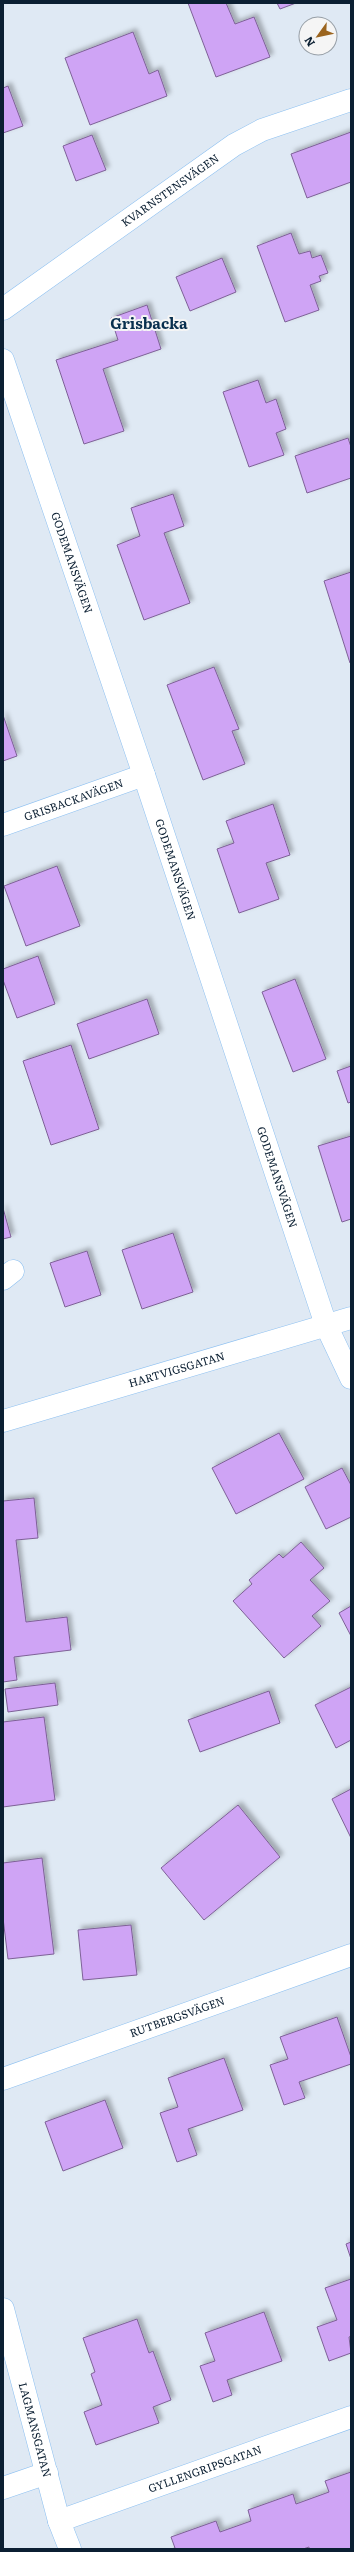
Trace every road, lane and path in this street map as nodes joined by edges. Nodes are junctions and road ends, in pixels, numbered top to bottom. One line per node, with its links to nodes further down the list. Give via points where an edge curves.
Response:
1 (351, 100): 2 (street, KVARNSTENSVÄGEN, via 262,130 234,145)
2 (3, 309)
3 (3, 360): 4 (street, GODEMANSVÄGEN)
4 (144, 775): 5 (street, GRISBACKAVÄGEN); 7 (street, GODEMANSVÄGEN)
5 (3, 825)
6 (351, 1318): 7 (street, HARTVIGSGATAN)
7 (326, 1325): 8 (street, GODEMANSVÄGEN); 9 (street, HARTVIGSGATAN)
8 (351, 1378)
9 (3, 1421)
10 (351, 1955): 11 (street, RUTBERGSVÄGEN)
11 (3, 2080)
12 (3, 2309): 14 (street, LAGMANSGATAN)
13 (351, 2417): 16 (street, GYLLENGRIPSGATAN)
14 (46, 2473): 15 (street); 16 (street, LAGMANSGATAN)
15 (3, 2488)
16 (59, 2521): 17 (street, LAGMANSGATAN)
17 (70, 2549)

